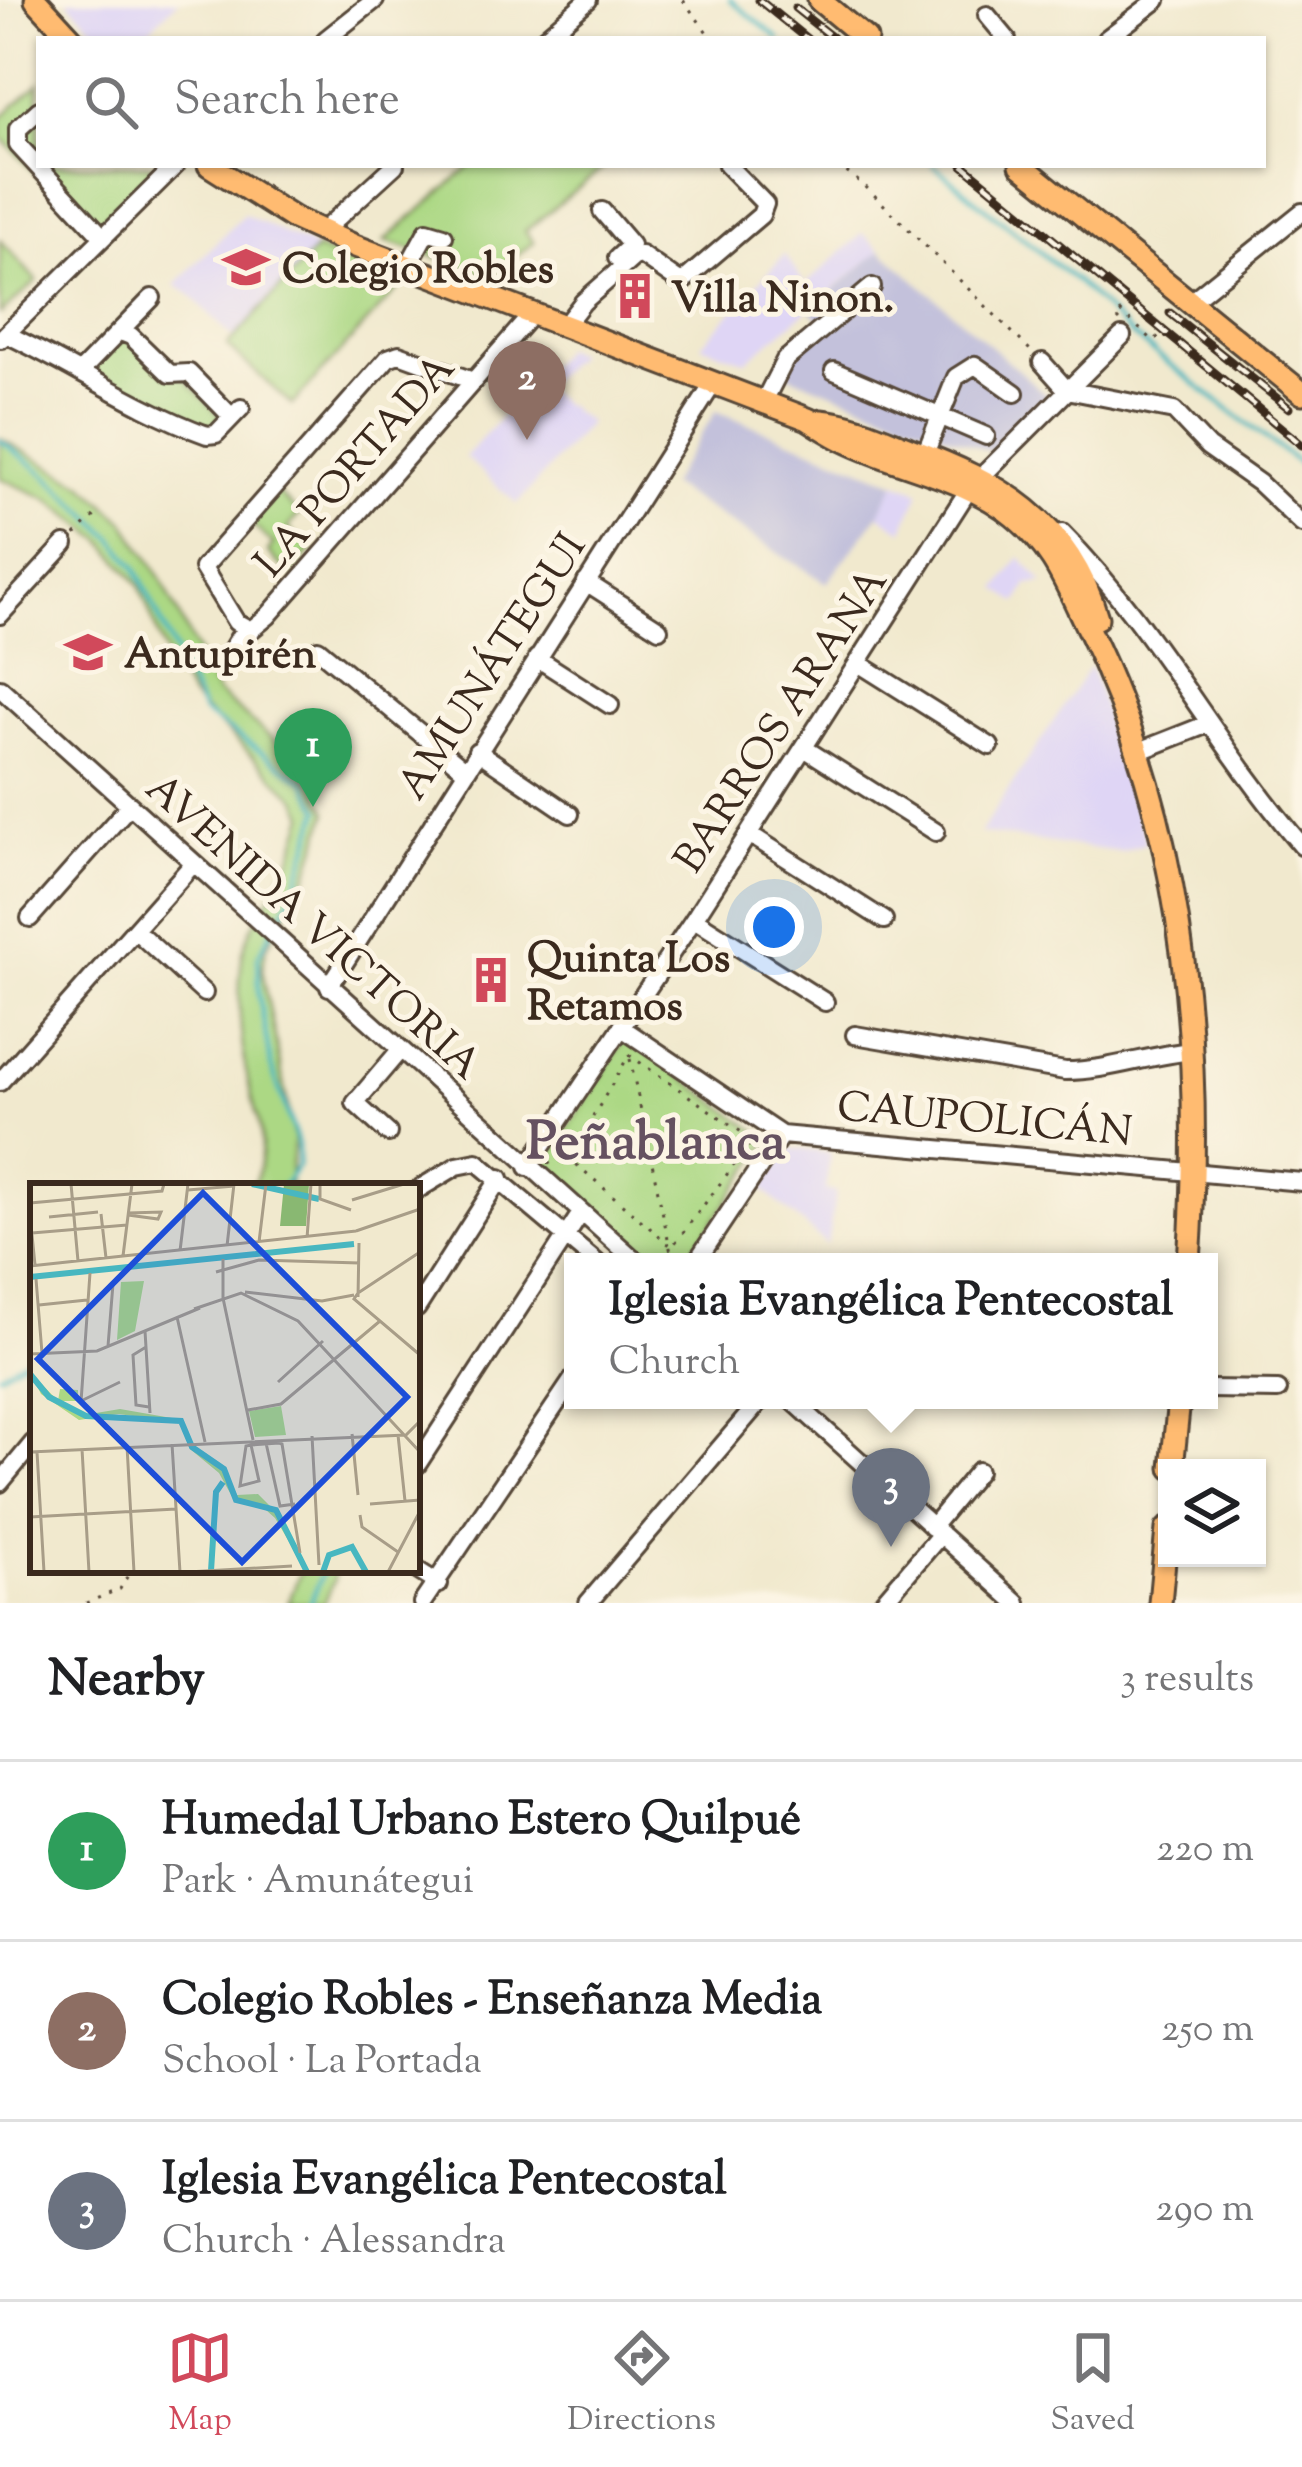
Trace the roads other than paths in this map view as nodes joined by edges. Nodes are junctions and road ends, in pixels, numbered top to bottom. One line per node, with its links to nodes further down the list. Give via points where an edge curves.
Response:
1 (37, 0): 7 (main road)
2 (374, 0): 8 (street)
3 (819, 0): 10 (main road)
4 (1157, 0): 12 (street)
5 (588, 1): 9 (street)
6 (987, 15): 11 (street)
7 (69, 36)
8 (330, 36)
9 (547, 36)
10 (862, 36)
11 (1004, 36)
12 (1110, 36)
13 (36, 113): 14 (street, via 18,129 17,145)
14 (36, 165)
15 (39, 168): 25 (street)
16 (173, 168): 25 (street)
17 (213, 168): 23 (main road)
18 (392, 168): 23 (street)
19 (730, 168): 30 (street, via 765,204 761,215 681,283 635,256)
20 (1025, 168): 29 (main road)
21 (602, 212): 30 (street, via 631,245)
22 (1302, 212): 29 (street)
23 (323, 231): 26 (main road)
24 (444, 236): 26 (street, via 427,231)
25 (104, 237): 31 (street)
26 (408, 266): 30 (main road)
27 (872, 287): 42 (street, via 785,360)
28 (152, 298): 32 (street)
29 (1189, 303): 41 (main road)
30 (550, 319): 37 (street, LA PORTADA); 38 (main road)
31 (8, 332): 36 (street)
32 (121, 332): 36 (street); 36 (street, via 170,374 190,366 237,413 207,435)
33 (1122, 336): 39 (street, BARROS ARANA)
34 (1042, 362): 39 (street)
35 (834, 371): 43 (street)
36 (80, 373)
37 (473, 381): 53 (street, LA PORTADA, via 268,616); 53 (street, via 399,354 388,358 202,568)
38 (713, 384): 42 (main road); 51 (street, AMUNÁTEGUI)
39 (1067, 389): 47 (street, BARROS ARANA); 49 (street, via 1174,411)
40 (1015, 393): 43 (street, via 975,364 956,376)
41 (1302, 393)
42 (764, 403): 44 (main road)
43 (939, 416): 45 (street); 46 (street)
44 (808, 419): 46 (main road, via 849,424); 47 (main road, via 847,442)
45 (986, 436)
46 (925, 454): 47 (main road)
47 (974, 483): 48 (main road); 57 (main road, via 1058,563); 59 (street, BARROS ARANA)
48 (1004, 491): 57 (main road, via 1057,538 1079,571); 62 (street, via 1042,514 1089,562)
49 (1302, 524)
50 (65, 544): 52 (street)
51 (586, 582): 54 (street); 58 (street, AMUNÁTEGUI)
52 (0, 614)
53 (245, 627): 56 (street, LA PORTADA)
54 (659, 629)
55 (318, 649): 67 (street)
56 (228, 656)
57 (1104, 657): 66 (main road)
58 (537, 658): 61 (street); 65 (street, AMUNÁTEGUI)
59 (858, 663): 63 (street); 64 (street, BARROS ARANA)
60 (3, 697): 68 (street, AVENIDA VICTORIA)
61 (610, 705)
62 (1208, 724): 66 (street); 72 (street)
63 (990, 746)
64 (803, 748): 70 (street); 71 (street, BARROS ARANA)
65 (477, 751): 67 (street, AMUNÁTEGUI); 69 (street)
66 (1137, 752): 84 (main road, via 1172,874)
67 (465, 770): 78 (street, AMUNÁTEGUI)
68 (129, 806): 73 (street, AVENIDA VICTORIA); 74 (street)
69 (570, 814)
70 (936, 832)
71 (749, 834): 75 (street, BARROS ARANA); 76 (street)
72 (1302, 846)
73 (193, 864): 77 (street); 78 (street, AVENIDA VICTORIA)
74 (30, 918)
75 (694, 920): 80 (street); 81 (street, BARROS ARANA)
76 (884, 920)
77 (135, 930): 79 (street); 85 (street)
78 (329, 987): 83 (street, AVENIDA VICTORIA)
79 (205, 993)
80 (825, 1002)
81 (622, 1028): 87 (street, CAUPOLICÁN); 88 (street, BARROS ARANA)
82 (855, 1036): 84 (street, via 1065,1071)
83 (400, 1050): 86 (street, via 355,1103); 88 (street, AVENIDA VICTORIA)
84 (1192, 1051): 89 (main road)
85 (0, 1082)
86 (388, 1133)
87 (781, 1135): 89 (street, CAUPOLICÁN); 97 (street)
88 (528, 1167): 93 (street, AVENIDA VICTORIA)
89 (1195, 1172): 91 (street, CAUPOLICÁN); 98 (main road)
90 (500, 1178): 92 (street, via 465,1162); 94 (street); 99 (street)
91 (1302, 1182)
92 (420, 1188)
93 (581, 1213): 94 (street); 96 (street, AVENIDA VICTORIA)
94 (566, 1234): 95 (street); 108 (street)
95 (586, 1253)
96 (627, 1253)
97 (702, 1253)
98 (1190, 1253)
99 (420, 1303)
100 (1218, 1389): 101 (street)
101 (1278, 1390)
102 (564, 1393): 114 (street)
103 (753, 1409): 116 (street)
104 (802, 1409): 111 (street)
105 (1178, 1409): 107 (main road)
106 (30, 1447): 110 (street)
107 (1173, 1459)
108 (420, 1460)
109 (978, 1471): 111 (street)
110 (0, 1483)
111 (936, 1531): 117 (street); 118 (street)
112 (1163, 1567): 119 (main road)
113 (420, 1572): 114 (street)
114 (439, 1584): 115 (street)
115 (422, 1603)
116 (588, 1603)
117 (882, 1603)
118 (1017, 1603)
119 (1160, 1603)

